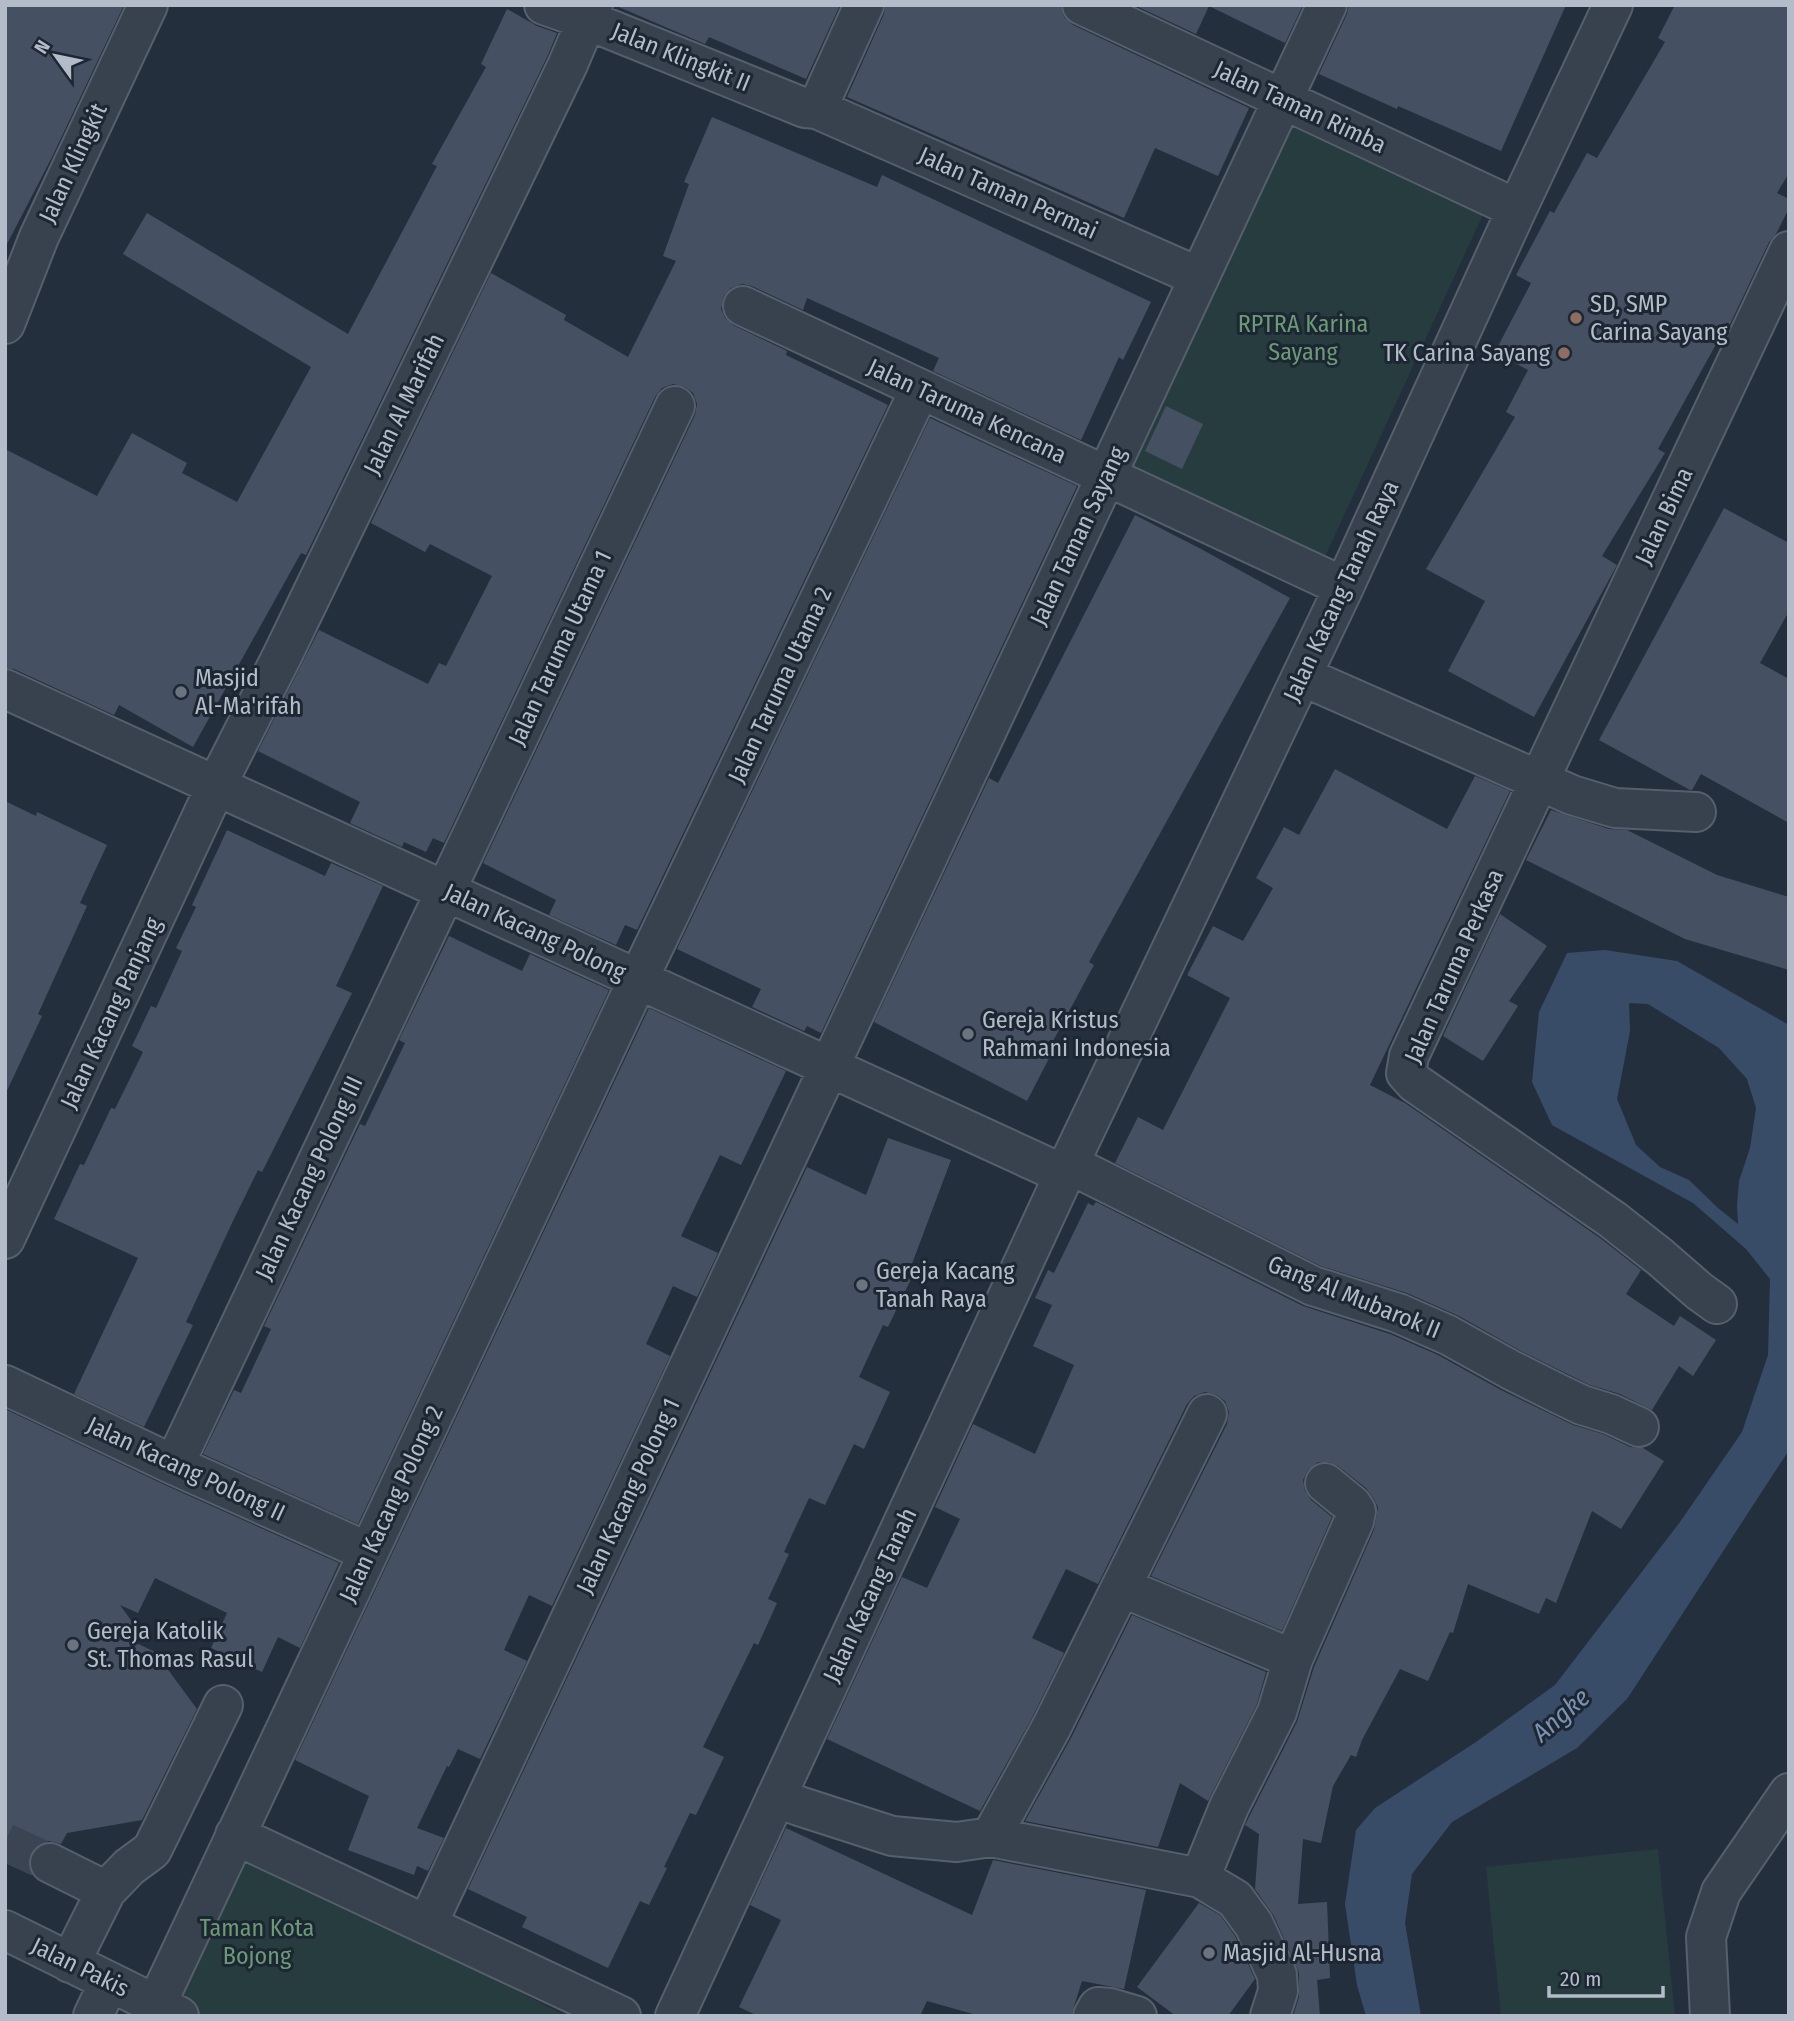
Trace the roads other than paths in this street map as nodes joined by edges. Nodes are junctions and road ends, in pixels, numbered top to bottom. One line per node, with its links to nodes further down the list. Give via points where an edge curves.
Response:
1 (148, 5): 14 (street, Jalan Klingkit, via 39,237)
2 (544, 5): 7 (street, Jalan Klingkit II)
3 (864, 5): 9 (street)
4 (1327, 5): 8 (street, Jalan Taman Sayang)
5 (1613, 5): 10 (street, Jalan Kacang Tanah Raya)
6 (1088, 6): 8 (street, Jalan Taman Rimba)
7 (590, 12): 9 (street, Jalan Klingkit II, via 805,108); 22 (street, Jalan Al Marifah, via 569,64)
8 (1283, 99): 10 (street, Jalan Taman Rimba); 12 (street, Jalan Taman Sayang)
9 (817, 109): 12 (street, Jalan Taman Permai)
10 (1517, 209): 18 (street, Jalan Kacang Tanah Raya)
11 (1789, 251): 21 (street, Jalan Bima)
12 (1199, 277): 17 (street, Jalan Taman Sayang)
13 (743, 306): 15 (street, Jalan Taruma Kencana)
14 (5, 324)
15 (920, 389): 17 (street, Jalan Taruma Kencana); 25 (street, Jalan Taruma Utama 2)
16 (674, 406): 24 (street, Jalan Taruma Utama 1)
17 (1106, 475): 18 (street, Jalan Taruma Kencana); 26 (street, Jalan Taman Sayang)
18 (1344, 587): 19 (street, Jalan Kacang Tanah Raya)
19 (1302, 676): 21 (street); 27 (street, Jalan Kacang Tanah Raya)
20 (5, 689): 22 (street, Jalan Kacang Polong)
21 (1539, 780): 23 (street, via 1615,808); 29 (street, Jalan Taruma Perkasa, via 1409,1056 1406,1073 1613,1220)
22 (216, 786): 24 (street, Jalan Kacang Polong); 28 (street, Jalan Kacang Panjang)
23 (1696, 812)
24 (445, 891): 25 (street, Jalan Kacang Polong); 33 (street, Jalan Kacang Polong III)
25 (639, 980): 26 (street, Jalan Kacang Polong); 35 (street, Jalan Kacang Polong 2)
26 (829, 1067): 27 (street, Jalan Kacang Polong); 46 (street, Jalan Kacang Polong 1)
27 (1067, 1169): 32 (street, Gang Al Mubarok II, via 1313,1286 1448,1335 1570,1399); 40 (street, Jalan Kacang Tanah)
28 (5, 1239)
29 (1717, 1304)
30 (5, 1385): 33 (street, Jalan Kacang Polong II)
31 (1207, 1414): 36 (street)
32 (1639, 1427)
33 (174, 1465): 35 (street, Jalan Kacang Polong II)
34 (1325, 1483): 37 (street, via 1356,1511)
35 (368, 1552): 41 (street, Jalan Kacang Polong 2)
36 (1121, 1587): 37 (street); 42 (street)
37 (1293, 1659): 44 (street, via 1276,1712)
38 (223, 1705): 45 (street, via 152,1850)
39 (1789, 1793): 57 (street, via 1721,1892 1706,1937)
40 (776, 1797): 42 (street, via 892,1836 957,1842); 54 (street, Jalan Kacang Tanah)
41 (235, 1835): 46 (street); 50 (street, Jalan Kacang Polong 2)
42 (991, 1837): 44 (street)
43 (50, 1863): 45 (street)
44 (1200, 1878): 51 (street, via 1235,1899 1254,1925 1277,1975)
45 (106, 1891): 48 (street)
46 (427, 1925): 53 (street)
47 (5, 1930): 48 (street, Jalan Pakis)
48 (70, 1962): 49 (street, Jalan Pakis)
49 (109, 1982): 50 (street, Jalan Pakis); 52 (street)
50 (168, 2010)
51 (1271, 2015)
52 (93, 2016)
53 (621, 2016)
54 (675, 2016)
55 (1093, 2016): 56 (street, via 1098,2007 1110,2007)
56 (1137, 2016)
57 (1710, 2016)

